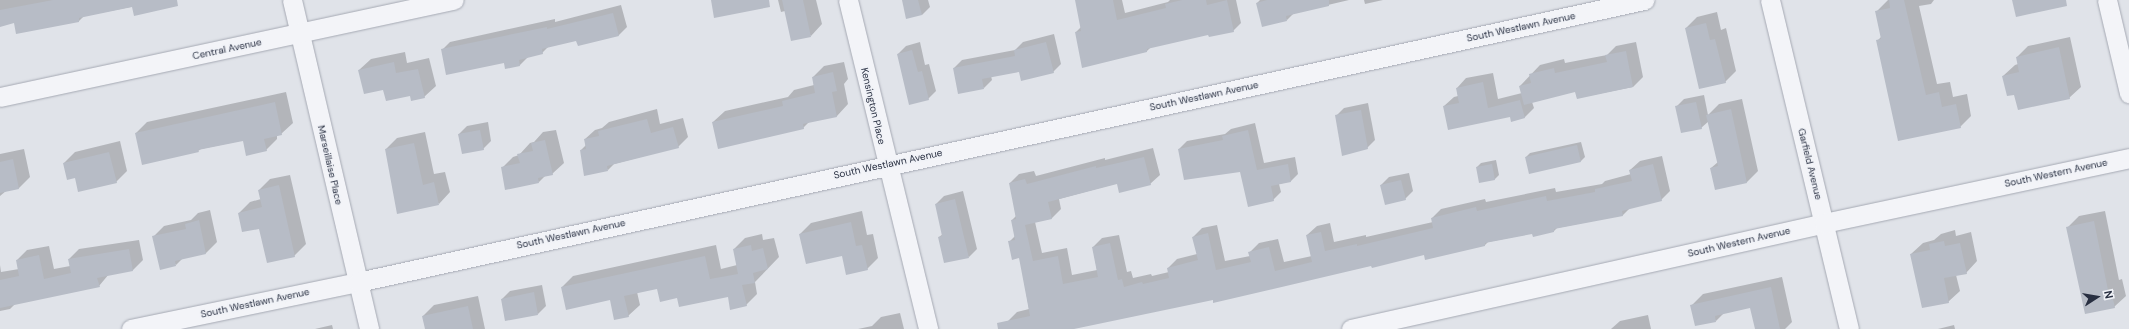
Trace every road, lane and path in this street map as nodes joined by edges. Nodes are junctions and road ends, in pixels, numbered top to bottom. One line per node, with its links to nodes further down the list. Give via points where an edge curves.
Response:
1 (292, 0): 7 (street, Marseillaise Place)
2 (454, 0): 7 (street, Central Avenue)
3 (848, 0): 11 (street, Kensington Place)
4 (1644, 0): 11 (street, South Westlawn Avenue)
5 (1770, 0): 12 (street, Garfield Avenue)
6 (2107, 0): 8 (street)
7 (300, 34): 9 (street, Central Avenue); 13 (street, Marseillaise Place)
8 (2129, 93)
9 (0, 97)
10 (2129, 158): 12 (street, South Western Avenue)
11 (886, 164): 13 (street, South Westlawn Avenue); 16 (street, Kensington Place)
12 (1824, 223): 17 (street, South Western Avenue); 18 (street, Garfield Avenue)
13 (358, 282): 14 (street, South Westlawn Avenue); 15 (street, Marseillaise Place)
14 (131, 329)
15 (369, 329)
16 (928, 329)
17 (1351, 329)
18 (1848, 329)

